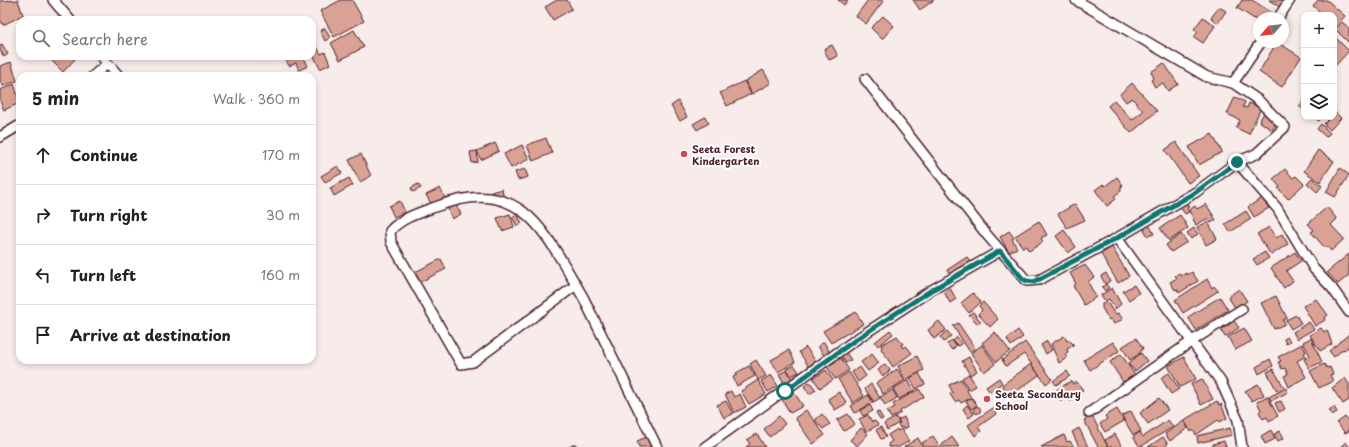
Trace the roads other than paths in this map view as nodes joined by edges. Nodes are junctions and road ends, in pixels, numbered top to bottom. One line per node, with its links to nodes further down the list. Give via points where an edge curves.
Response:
1 (53, 0): 5 (street)
2 (1076, 0): 12 (street, via 1207,76)
3 (1290, 0): 4 (street)
4 (1282, 12)
5 (67, 16)
6 (1257, 48): 12 (street)
7 (104, 60): 8 (street)
8 (107, 64): 9 (street); 10 (street)
9 (98, 72)
10 (115, 72)
11 (865, 78): 17 (street)
12 (1233, 83): 15 (street, via 1258,100 1285,127 1256,154)
13 (16, 127): 14 (street)
14 (0, 136)
15 (1237, 162): 16 (street, via 1196,192); 20 (street, via 1278,208 1314,268)
16 (1117, 238): 17 (street, via 1034,282 1023,279); 21 (street)
17 (1000, 251): 24 (street, via 930,291 858,338)
18 (576, 285): 18 (street, via 530,217 514,204 496,197 459,198 406,218 390,231 391,242 461,364 473,362); 23 (street)
19 (1242, 309): 21 (street)
20 (1349, 312)
21 (1192, 341): 22 (street); 25 (street, via 1224,388 1238,420)
22 (1089, 413)
23 (657, 447)
24 (705, 447)
25 (1242, 447)

